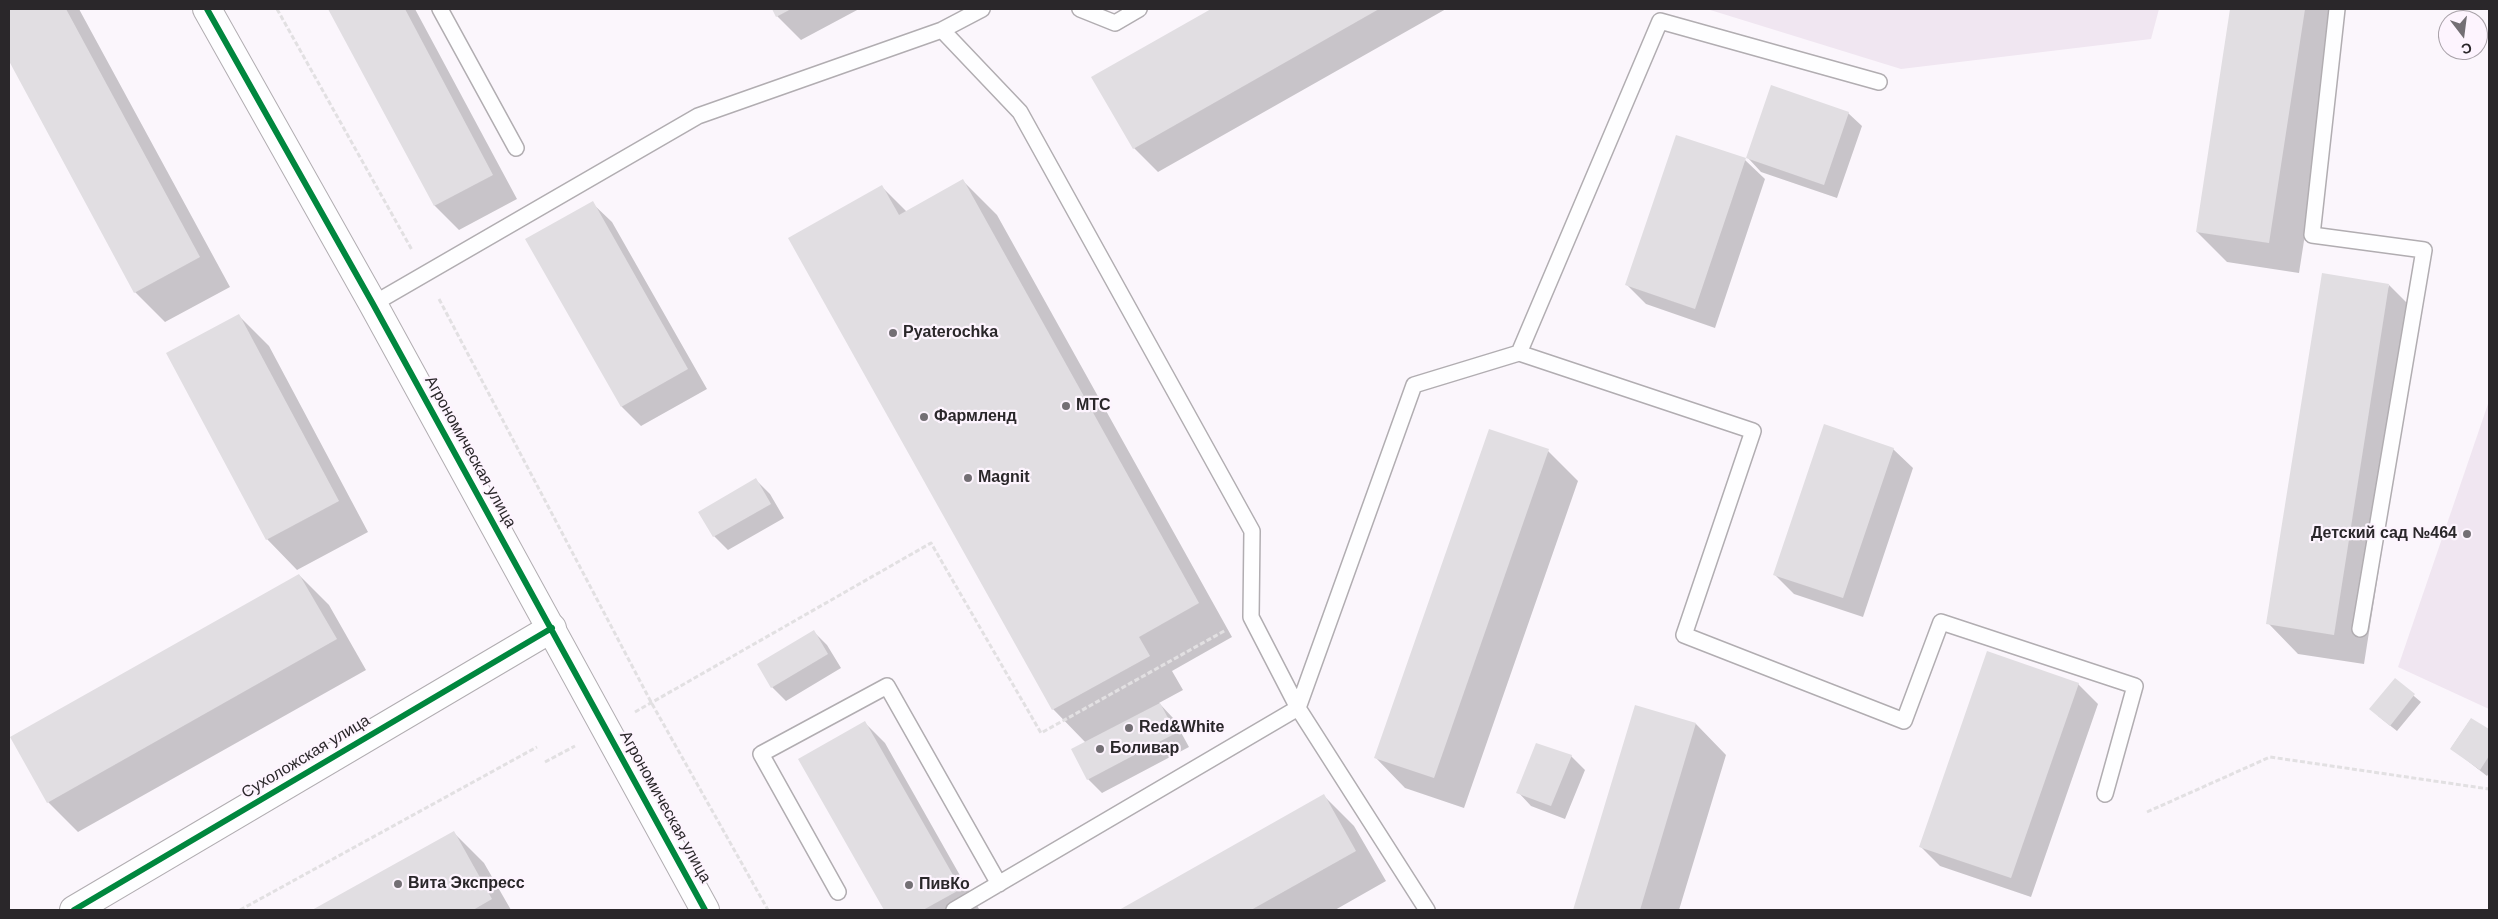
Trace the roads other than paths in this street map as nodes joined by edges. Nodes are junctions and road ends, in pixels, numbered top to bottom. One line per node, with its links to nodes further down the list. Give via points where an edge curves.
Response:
1 (207, 9): 10 (street, Агрономическая улица)
2 (440, 9): 9 (lane)
3 (982, 9): 7 (lane)
4 (1080, 9): 5 (lane, via 1114,22)
5 (1139, 9)
6 (2337, 9): 13 (lane, via 2312,235 2424,250)
7 (942, 30): 10 (lane, via 698,116); 14 (lane, via 1020,112 1252,531 1250,617)
8 (1879, 82): 11 (lane, via 1660,21)
9 (516, 148)
10 (373, 304): 12 (street, Агрономическая улица)
11 (1519, 353): 14 (lane, via 1414,385); 15 (lane, via 1752,431 1684,635 1904,721 1941,622 2135,686)
12 (552, 628): 18 (street, Сухоложская улица); 19 (street, Агрономическая улица)
13 (2360, 629)
14 (1298, 708): 16 (lane); 21 (lane)
15 (2105, 794)
16 (999, 884): 17 (lane, via 887,686 761,754); 20 (lane)
17 (838, 892)
18 (74, 910)
19 (705, 910)
20 (954, 910)
21 (1427, 910)

